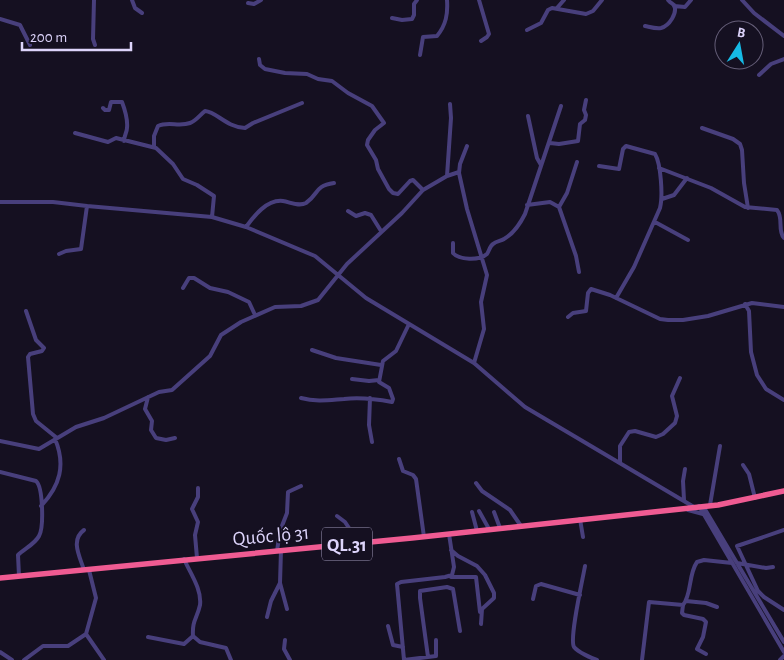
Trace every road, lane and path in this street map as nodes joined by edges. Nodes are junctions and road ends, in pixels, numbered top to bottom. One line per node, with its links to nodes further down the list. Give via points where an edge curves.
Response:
1 (94, 0): 23 (street)
2 (132, 0): 15 (street)
3 (261, 0): 12 (street)
4 (417, 0): 16 (street, via 412,19)
5 (447, 0): 24 (street, via 445,22 437,36 423,37)
6 (479, 0): 21 (street, via 489,33)
7 (564, 0): 14 (street)
8 (602, 0): 14 (street, via 586,14)
9 (668, 0): 13 (street)
10 (691, 0): 13 (street, via 685,8)
11 (742, 0): 20 (street)
12 (248, 3)
13 (674, 6): 18 (street, via 673,18 666,26)
14 (557, 8): 19 (street, via 550,8 540,23)
15 (142, 13)
16 (392, 18)
17 (0, 19): 22 (street, via 20,25)
18 (645, 26)
19 (527, 30)
20 (784, 36)
21 (481, 40)
22 (30, 45)
23 (95, 45)
24 (420, 56)
25 (784, 59): 27 (street, via 773,62)
26 (259, 60): 48 (street, via 265,69 332,81 372,106 384,123 375,130 367,145 387,187 398,194 413,180)
27 (759, 75)
28 (586, 100): 37 (street, via 585,120 580,124 578,141)
29 (302, 103): 39 (street, via 243,128 228,124 205,110 191,123 158,126)
30 (450, 104): 45 (street)
31 (561, 106): 37 (street)
32 (103, 108): 36 (street, via 109,110 111,102 122,102 127,119)
33 (528, 116): 41 (street)
34 (702, 128): 54 (street, via 740,144)
35 (75, 133): 36 (street, via 108,142 114,138)
36 (124, 140): 39 (street)
37 (550, 143): 41 (street)
38 (467, 146): 44 (street)
39 (154, 147): 56 (street, via 183,180 214,196)
40 (577, 162): 53 (street)
41 (541, 165): 51 (street)
42 (599, 166): 43 (street, via 619,169 623,148 629,147 656,154)
43 (658, 168): 46 (street); 49 (street)
44 (459, 172): 45 (street); 64 (street)
45 (447, 176): 48 (street)
46 (687, 178): 49 (street, via 674,195); 54 (street)
47 (334, 184): 58 (street, via 319,188 302,204 274,202 259,211)
48 (423, 190): 59 (street)
49 (662, 200): 57 (street)
50 (0, 202): 52 (street)
51 (527, 205): 53 (street, via 550,202); 64 (street, via 522,219 510,234 494,243)
52 (87, 206): 56 (street); 63 (street, via 81,249)
53 (559, 207): 65 (street)
54 (748, 208): 60 (street, via 777,210)
55 (348, 211): 59 (street, via 354,215 371,215)
56 (212, 217): 58 (street)
57 (655, 222): 61 (street); 68 (street)
58 (246, 227): 66 (street, via 315,256)
59 (381, 231): 66 (street)
60 (784, 238)
61 (688, 240)
62 (453, 243): 64 (street, via 453,253 457,256)
63 (59, 254)
64 (482, 257): 76 (street, via 487,275 481,302 484,329)
65 (579, 272)
66 (338, 275): 72 (street, via 318,300 301,306 279,306); 74 (street, via 366,298)
67 (184, 288): 72 (street, via 189,278 194,278 210,288 249,302)
68 (616, 298): 69 (street, via 668,320 708,316); 73 (street, via 590,289 586,311)
69 (745, 304): 70 (street); 84 (street, via 750,311 750,347 757,375 766,389)
70 (784, 307)
71 (26, 311): 85 (street, via 36,340 44,348 28,357 33,414 36,421)
72 (255, 315): 81 (street, via 223,332 210,356 176,388)
73 (568, 317)
74 (409, 324): 76 (street); 77 (street, via 396,351 388,355)
75 (312, 350): 77 (street, via 336,358)
76 (474, 363): 91 (street, via 525,407)
77 (381, 365): 80 (street)
78 (680, 378): 91 (street, via 672,394 677,416 674,423 656,437 629,432 620,446)
79 (352, 379): 80 (street)
80 (379, 380): 83 (street, via 389,388 393,401)
81 (148, 397): 85 (street); 86 (street, via 145,409 156,438)
82 (301, 398): 83 (street, via 327,401)
83 (370, 398): 88 (street)
84 (784, 400)
85 (56, 438): 87 (street, via 37,450); 102 (street, via 61,473 53,492)
86 (175, 438)
87 (0, 441)
88 (372, 442)
89 (720, 446): 103 (street)
90 (400, 459): 118 (street, via 403,470 416,479)
91 (620, 462): 100 (street)
92 (743, 465): 99 (street, via 749,474)
93 (685, 470): 100 (street)
94 (0, 472): 102 (street, via 37,482)
95 (476, 483): 111 (street, via 482,491 510,510)
96 (301, 486): 121 (street, via 288,492 287,513 280,531)
97 (198, 488): 123 (street, via 192,509 198,522)
98 (784, 491): 99 (highway, QL.31)
99 (755, 498): 101 (highway, QL.31)
100 (684, 500): 103 (street)
101 (718, 505): 103 (highway, QL.31); 108 (street)
102 (41, 506): 131 (street, via 40,535 18,555)
103 (702, 506): 104 (highway, Quốc lộ 31 / QL.31); 108 (street)
104 (681, 508): 108 (street); 110 (highway, Quốc lộ 31 / QL.31)
105 (479, 511): 113 (street)
106 (472, 512): 116 (street)
107 (494, 512): 112 (street)
108 (705, 514): 125 (street); 126 (street)
109 (337, 516): 120 (street)
110 (580, 519): 111 (highway, Quốc lộ 31 / QL.31); 119 (street)
111 (521, 526): 112 (highway, Quốc lộ 31 / QL.31)
112 (500, 528): 113 (highway, Quốc lộ 31 / QL.31)
113 (488, 529): 116 (highway, Quốc lộ 31 / QL.31)
114 (84, 530): 130 (street, via 76,542)
115 (784, 530): 127 (street, via 737,546)
116 (477, 531): 117 (highway, Quốc lộ 31 / QL.31)
117 (449, 534): 118 (highway, Quốc lộ 31 / QL.31); 122 (street)
118 (424, 537): 120 (highway, Quốc lộ 31 / QL.31)
119 (583, 537)
120 (359, 543): 121 (highway, Quốc lộ 31 / QL.31)
121 (278, 550): 123 (highway, Quốc lộ 31 / QL.31); 134 (street)
122 (451, 550): 132 (street, via 454,573); 142 (street, via 477,566 494,593 494,598)
123 (197, 558): 124 (highway, Quốc lộ 31 / QL.31)
124 (184, 559): 130 (highway, Quốc lộ 31 / QL.31); 148 (street, via 200,594)
125 (732, 563): 137 (street, via 697,562); 155 (street)
126 (737, 563): 127 (street); 152 (street)
127 (746, 564): 129 (street); 141 (street, via 758,591)
128 (585, 566): 135 (street)
129 (773, 567)
130 (86, 570): 131 (highway, Quốc lộ 31 / QL.31); 147 (street, via 96,598)
131 (19, 576): 133 (highway, Quốc lộ 31 / QL.31)
132 (449, 577): 142 (street, via 476,577); 153 (street, via 397,584)
133 (0, 578)
134 (280, 583): 140 (street); 143 (street)
135 (580, 595): 136 (street, via 541,584 536,586); 165 (street, via 573,644)
136 (533, 599)
137 (686, 601): 138 (street); 139 (street)
138 (683, 605): 156 (street, via 682,613 706,622 697,649); 166 (street, via 649,602)
139 (717, 607)
140 (287, 609)
141 (784, 610)
142 (481, 612): 144 (street)
143 (267, 617)
144 (481, 624)
145 (388, 626): 153 (street, via 393,645)
146 (460, 631): 158 (street, via 454,588 420,591)
147 (86, 634): 160 (street, via 68,646 43,646); 161 (street)
148 (194, 636): 149 (street, via 184,644); 162 (street, via 200,642 226,648)
149 (148, 637)
150 (285, 640): 163 (street, via 284,649)
151 (436, 640): 158 (street, via 437,655)
152 (784, 642)
153 (403, 647): 164 (street)
154 (0, 652): 159 (street)
155 (784, 652)
156 (706, 654)
157 (784, 656): 167 (street)
158 (428, 657): 164 (street)
159 (12, 660)
160 (24, 660)
161 (104, 660)
162 (231, 660)
163 (290, 660)
164 (404, 660)
165 (597, 660)
166 (642, 660)
167 (780, 660)

